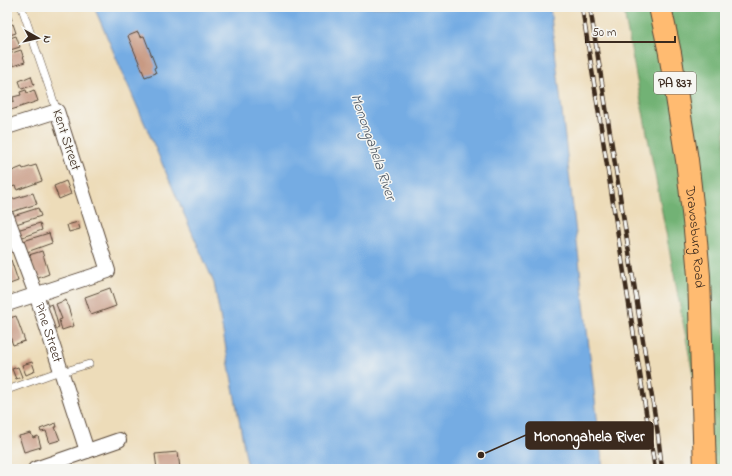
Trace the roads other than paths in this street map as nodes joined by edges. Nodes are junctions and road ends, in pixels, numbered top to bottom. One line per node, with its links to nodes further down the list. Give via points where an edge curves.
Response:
1 (660, 7): 14 (main road, Dravosburg Road / PA 837, via 670,53 696,230)
2 (22, 8): 3 (lane, Kent Street)
3 (57, 111): 4 (street); 6 (street, Kent Street, via 108,271)
4 (7, 127)
5 (7, 216): 6 (street, Pine Street)
6 (36, 294): 7 (street); 9 (street, Pine Street)
7 (7, 304)
8 (89, 364): 9 (lane)
9 (60, 371): 10 (lane); 12 (street, Pine Street)
10 (7, 390)
11 (119, 440): 12 (street)
12 (87, 451): 13 (street)
13 (35, 469)
14 (704, 469)

